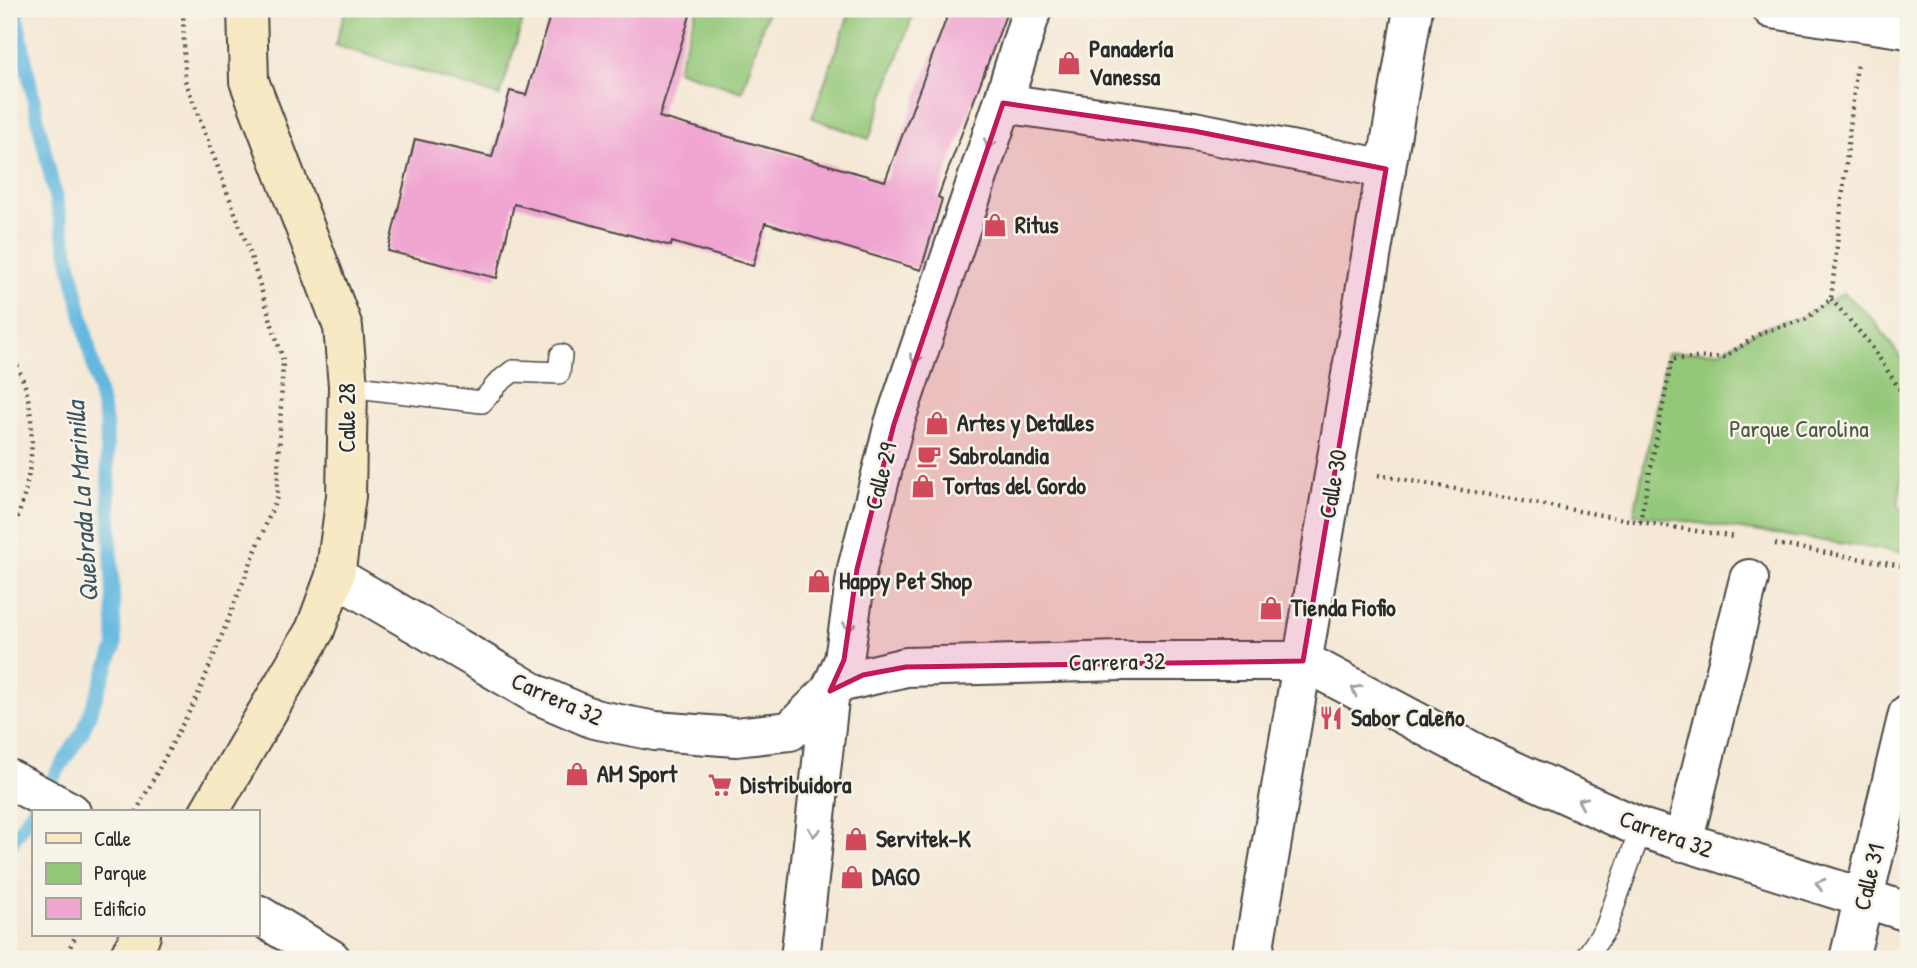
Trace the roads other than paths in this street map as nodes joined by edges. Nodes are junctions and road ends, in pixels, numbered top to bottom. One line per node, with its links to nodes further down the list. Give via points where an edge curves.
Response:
1 (247, 9): 9 (main road, Calle 28, via 249,80 344,327)
2 (1032, 9): 6 (street, Calle 29)
3 (1413, 9): 7 (street, Calle 30)
4 (1772, 9): 5 (street)
5 (1908, 29)
6 (1003, 103): 7 (street, via 1194,131); 13 (street, Calle 29, one-way to 13, via 894,424 857,569 844,660)
7 (1386, 169): 12 (street, Calle 30)
8 (561, 355): 9 (lane, via 559,373 513,371 482,402)
9 (348, 386): 10 (main road, Calle 28, via 346,496)
10 (335, 576): 13 (street, Carrera 32, via 536,694 594,719 655,731 736,737 790,731); 17 (main road, Calle 28, via 315,630)
11 (1749, 579): 19 (street)
12 (1303, 661): 13 (street, Carrera 32, via 906,667 843,682); 18 (street, Carrera 32, one-way to 12, via 1481,756); 27 (street, Calle 30)
13 (830, 691): 26 (street, Calle 29, one-way to 26)
14 (1908, 713): 20 (street, Calle 31)
15 (9, 779): 16 (street)
16 (67, 810)
17 (210, 810)
18 (1641, 828): 19 (street, Carrera 32); 28 (lane, via 1606,928)
19 (1683, 842): 20 (street, Carrera 32, one-way to 19)
20 (1864, 898): 21 (street, Carrera 32); 29 (street, Calle 31)
21 (1908, 912)
22 (259, 915): 25 (street)
23 (140, 936): 24 (main road)
24 (128, 959)
25 (331, 959)
26 (800, 959)
27 (1252, 959)
28 (1585, 959)
29 (1849, 959)

